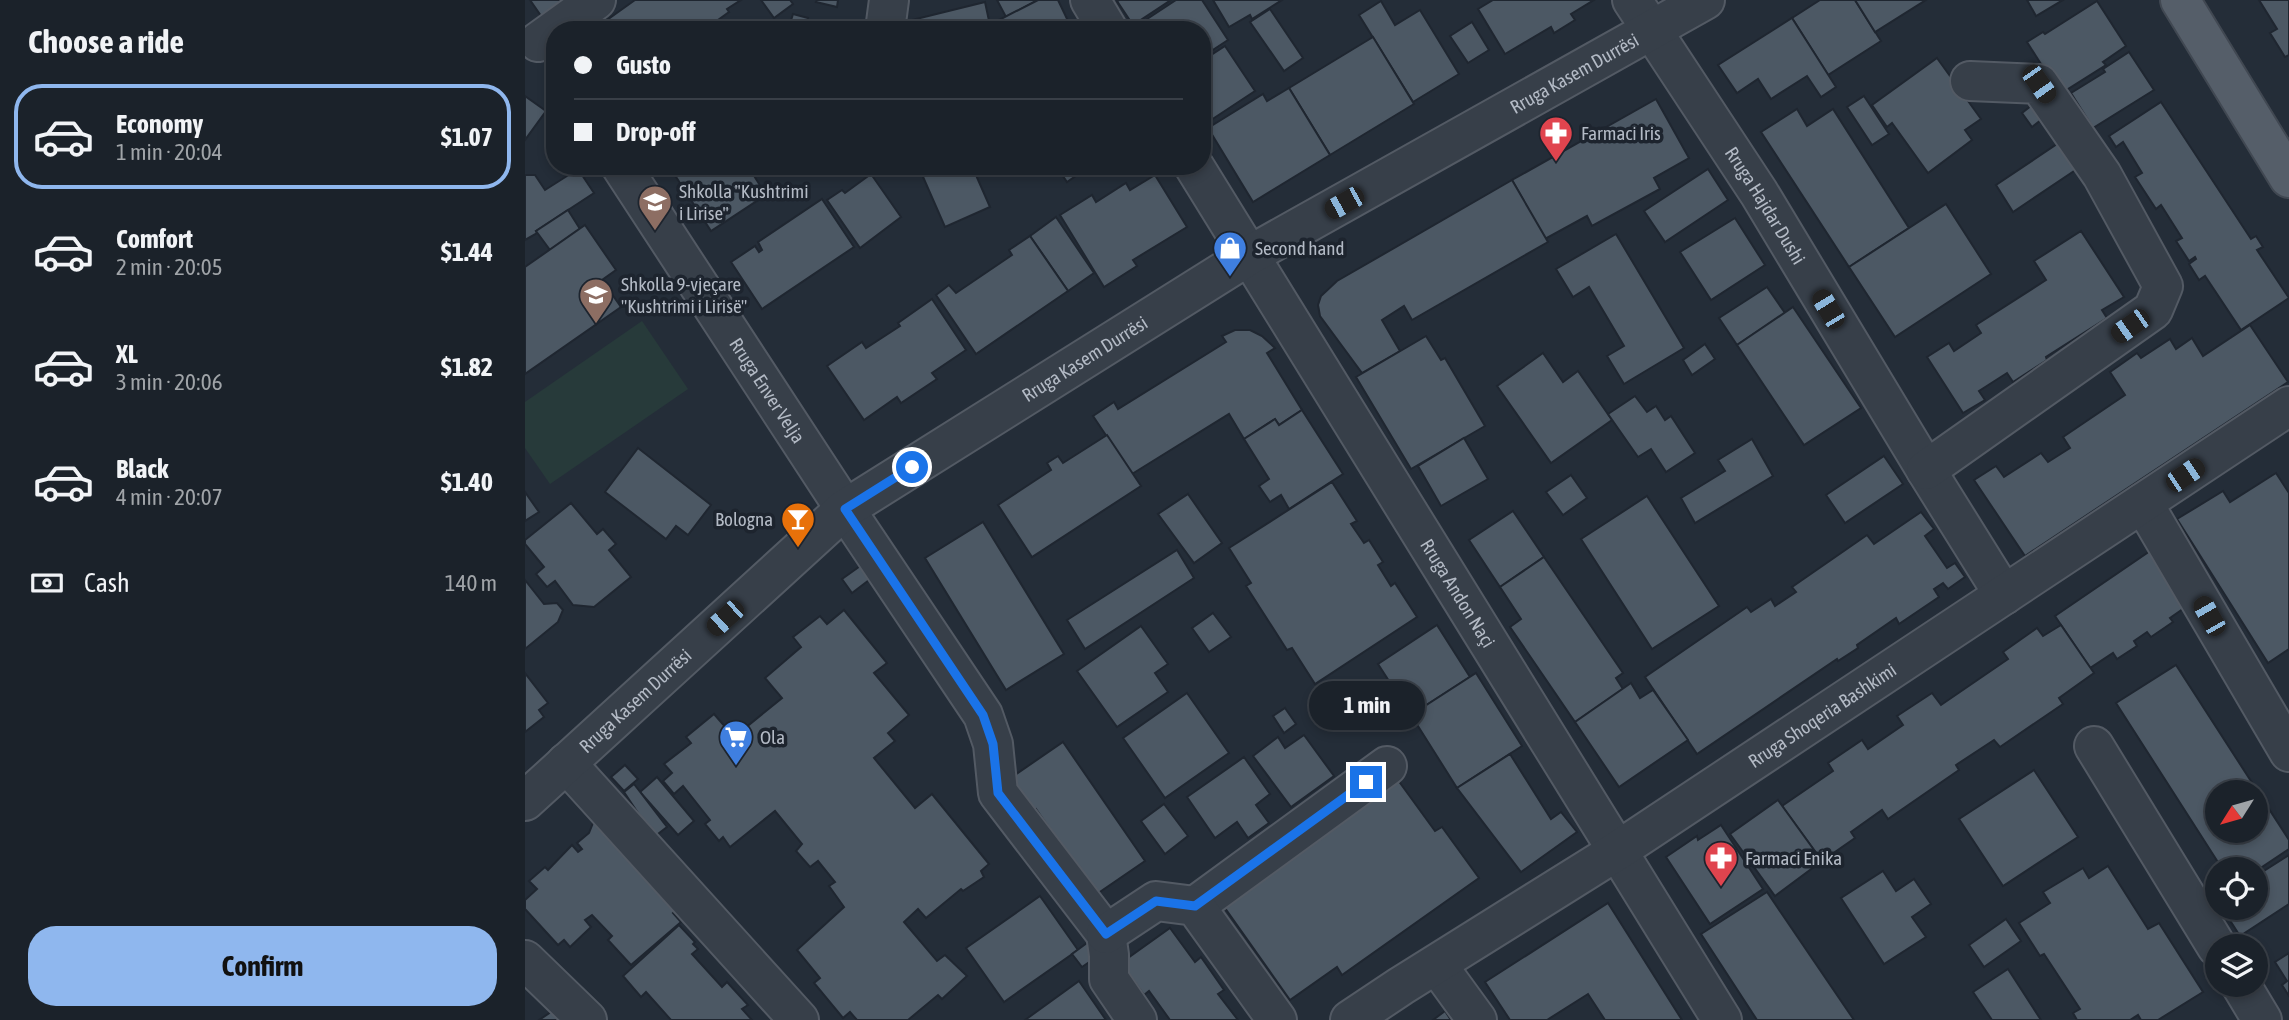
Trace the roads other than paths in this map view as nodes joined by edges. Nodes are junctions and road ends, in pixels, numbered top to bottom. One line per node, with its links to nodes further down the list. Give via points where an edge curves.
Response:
1 (596, 0): 7 (street)
2 (889, 0): 8 (street)
3 (1090, 0): 9 (street)
4 (1632, 0): 10 (street, Rruga Hajdar Dushi)
5 (1705, 0): 10 (street, Rruga Kasem Durrësi)
6 (2181, 0): 14 (main road)
7 (569, 21)
8 (886, 21)
9 (1103, 21)
10 (1651, 32): 15 (street, Rruga Kasem Durrësi); 17 (street, Rruga Hajdar Dushi, via 1759,194)
11 (1970, 81): 17 (street, via 2039,84 2102,175 2163,286 2153,310)
12 (627, 175): 19 (street, Rruga Enver Velja)
13 (1200, 175): 15 (street, Rruga Andon Naçi)
14 (2289, 178)
15 (1250, 255): 19 (street, Rruga Kasem Durrësi); 26 (street, Rruga Andon Naçi)
16 (2289, 406): 18 (street, Rruga Shoqeria Bashkimi)
17 (1926, 470): 20 (street, Rruga Hajdar Dushi)
18 (2143, 503): 20 (street, Rruga Shoqeria Bashkimi); 22 (street)
19 (845, 509): 23 (street, Rruga Kasem Durrësi); 28 (street, Rruga Enver Velja, via 983,715 993,744 998,793)
20 (2004, 595): 26 (street, Rruga Shoqeria Bashkimi)
21 (2094, 746): 29 (street)
22 (2289, 752)
23 (566, 763): 25 (street, Rruga Kasem Durrësi); 34 (street)
24 (1387, 766): 27 (street)
25 (525, 801)
26 (1618, 851): 31 (street, Rruga Shoqeria Bashkimi); 39 (street, Rruga Andon Naçi)
27 (1195, 906): 28 (street, via 1156,901); 36 (street)
28 (1106, 934): 35 (street, via 1109,979)
29 (2209, 934)
30 (525, 960): 33 (street)
31 (1437, 965): 37 (street, Rruga Shoqeria Bashkimi); 38 (street)
32 (2248, 997): 40 (street)
33 (587, 1020)
34 (799, 1020)
35 (1137, 1020)
36 (1277, 1020)
37 (1350, 1020)
38 (1477, 1020)
39 (1722, 1020)
40 (2262, 1020)

